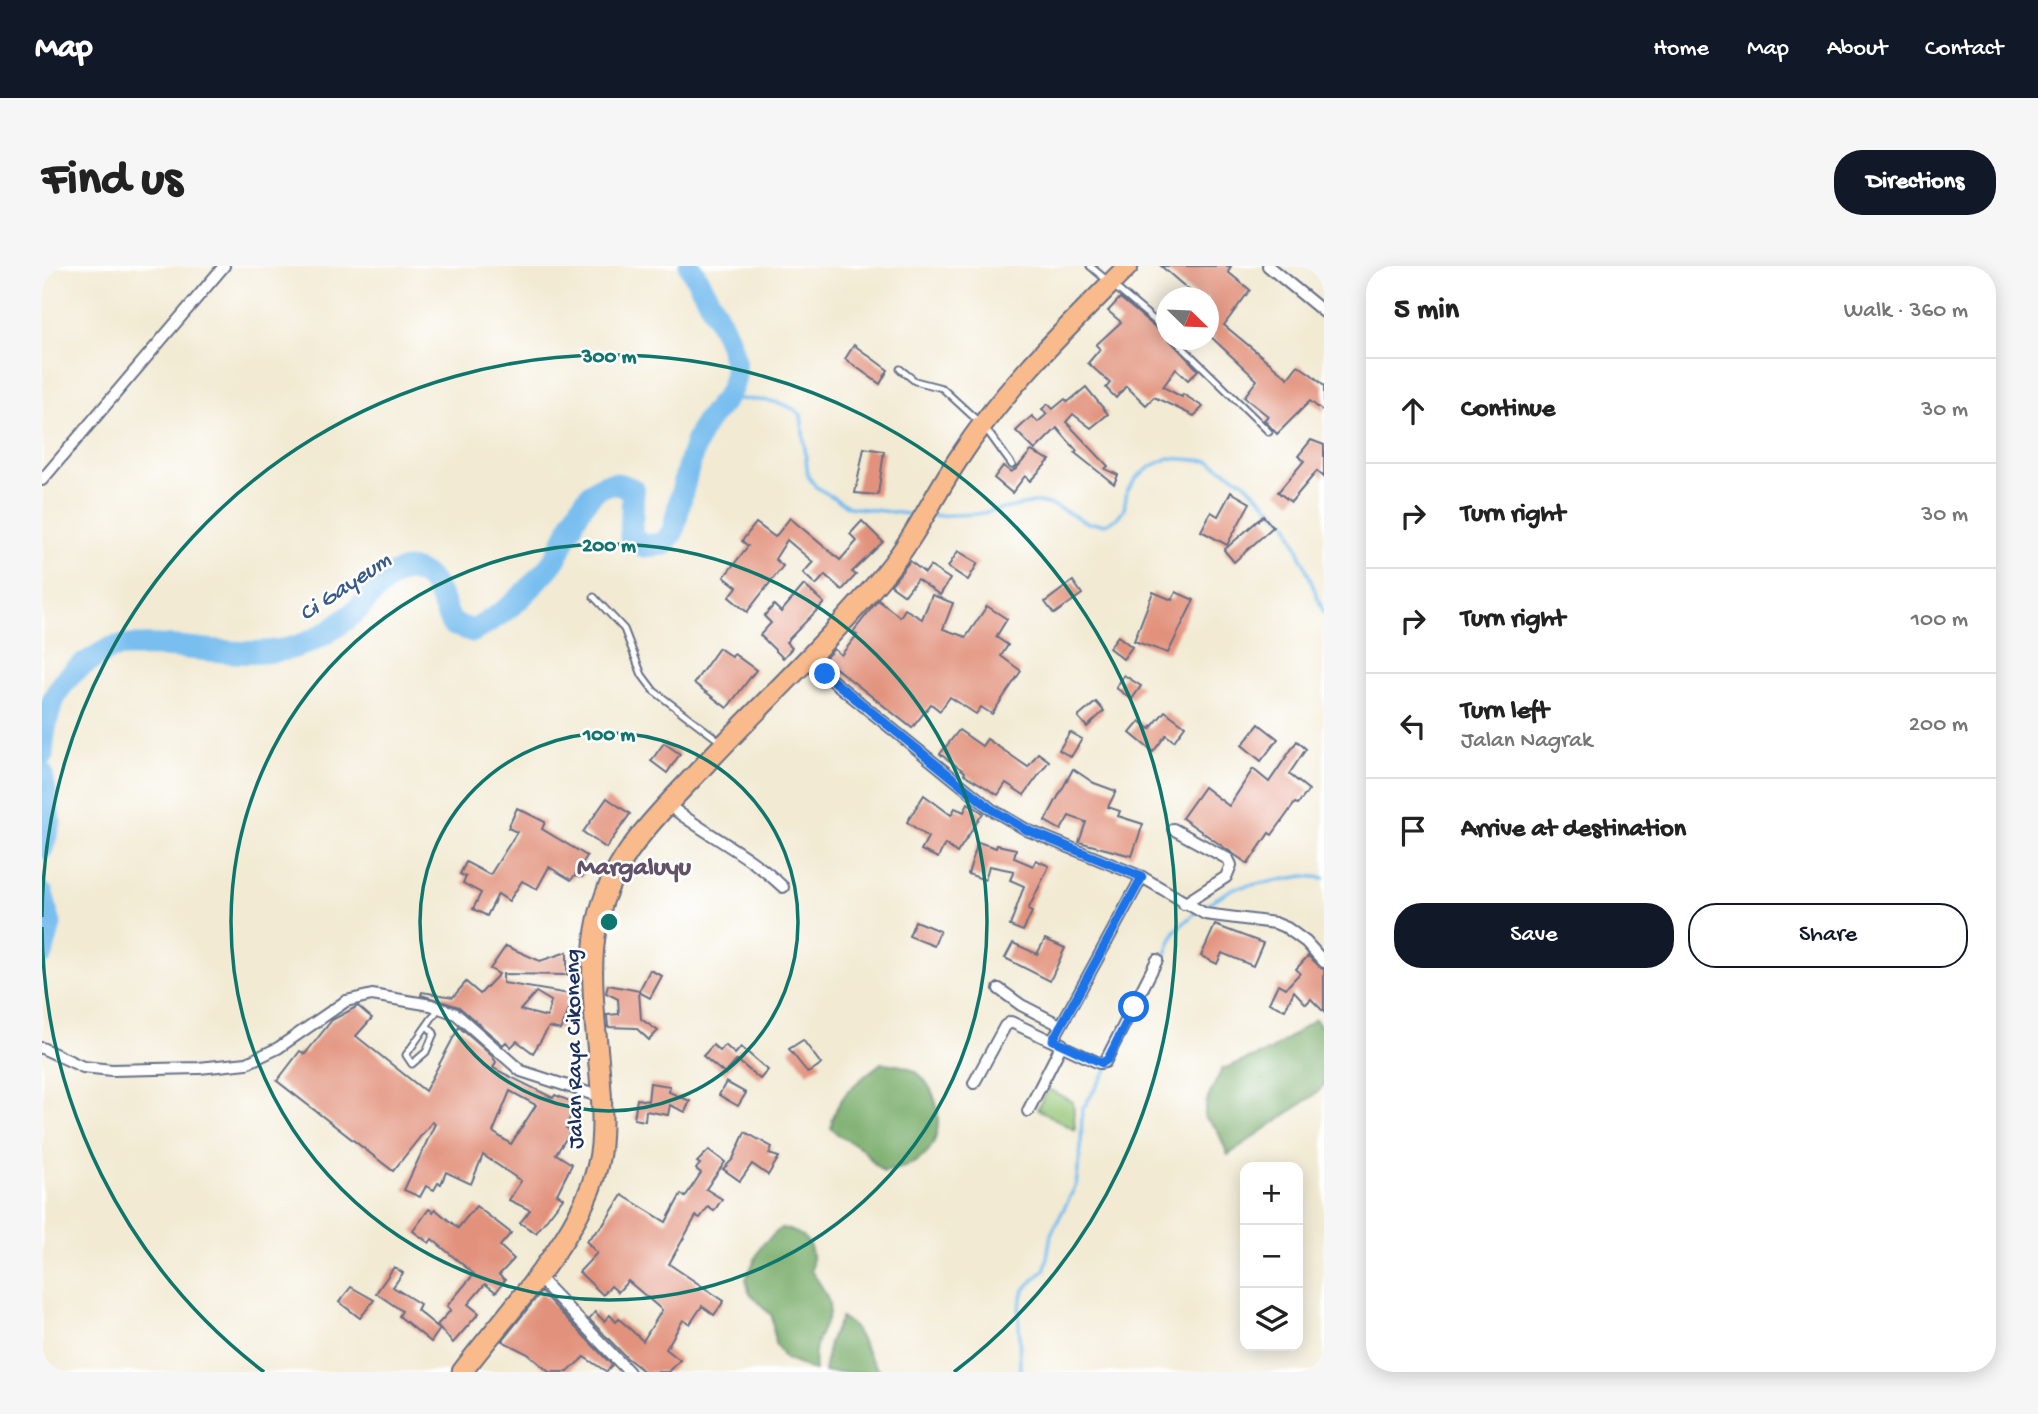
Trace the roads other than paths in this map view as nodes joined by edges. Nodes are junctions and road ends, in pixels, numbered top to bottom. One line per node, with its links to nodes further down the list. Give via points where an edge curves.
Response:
1 (224, 266): 13 (street)
2 (1090, 266): 5 (lane)
3 (1128, 266): 5 (highway, Jalan Raya Cikoneng)
4 (1269, 266): 6 (street)
5 (1112, 283): 7 (lane); 10 (highway, Jalan Raya Cikoneng)
6 (1324, 312)
7 (1156, 321)
8 (1185, 350): 11 (lane)
9 (900, 369): 10 (lane, via 915,381 942,388)
10 (983, 425): 12 (lane); 15 (highway, Jalan Raya Cikoneng, via 887,572)
11 (1269, 432)
12 (1012, 465)
13 (42, 480)
14 (594, 597): 16 (lane, via 624,629 642,675 654,691)
15 (807, 660): 16 (highway, Jalan Raya Cikoneng); 19 (street, via 991,809 1027,830)
16 (724, 744): 17 (highway, Jalan Raya Cikoneng)
17 (667, 804): 20 (street, via 764,869); 33 (highway, Jalan Raya Cikoneng, via 621,865 605,895 596,927)
18 (1172, 830): 21 (street, via 1228,859 1231,865 1226,877)
19 (1142, 877): 21 (street); 28 (street)
20 (783, 887)
21 (1184, 904): 23 (street, via 1205,914 1275,923 1297,935)
22 (1157, 960): 30 (street, via 1105,1062)
23 (1324, 962)
24 (999, 989): 25 (street)
25 (1021, 1006): 27 (street); 28 (street)
26 (440, 1008): 29 (lane); 31 (street, via 372,995 355,998 262,1057 222,1066 83,1067); 33 (street, via 456,1014 521,1071)
27 (1015, 1022): 30 (street); 32 (street, via 1005,1026)
28 (1060, 1025): 30 (street)
29 (426, 1026): 29 (lane, via 434,1033 432,1042 412,1064 406,1055)
30 (1058, 1042): 34 (street)
31 (42, 1048)
32 (974, 1083)
33 (601, 1097): 35 (highway, Jalan Raya Cikoneng, via 601,1144 592,1183 574,1220)
34 (1028, 1111)
35 (536, 1275): 36 (highway, Jalan Raya Cikoneng); 37 (street)
36 (461, 1372)
37 (629, 1372)

